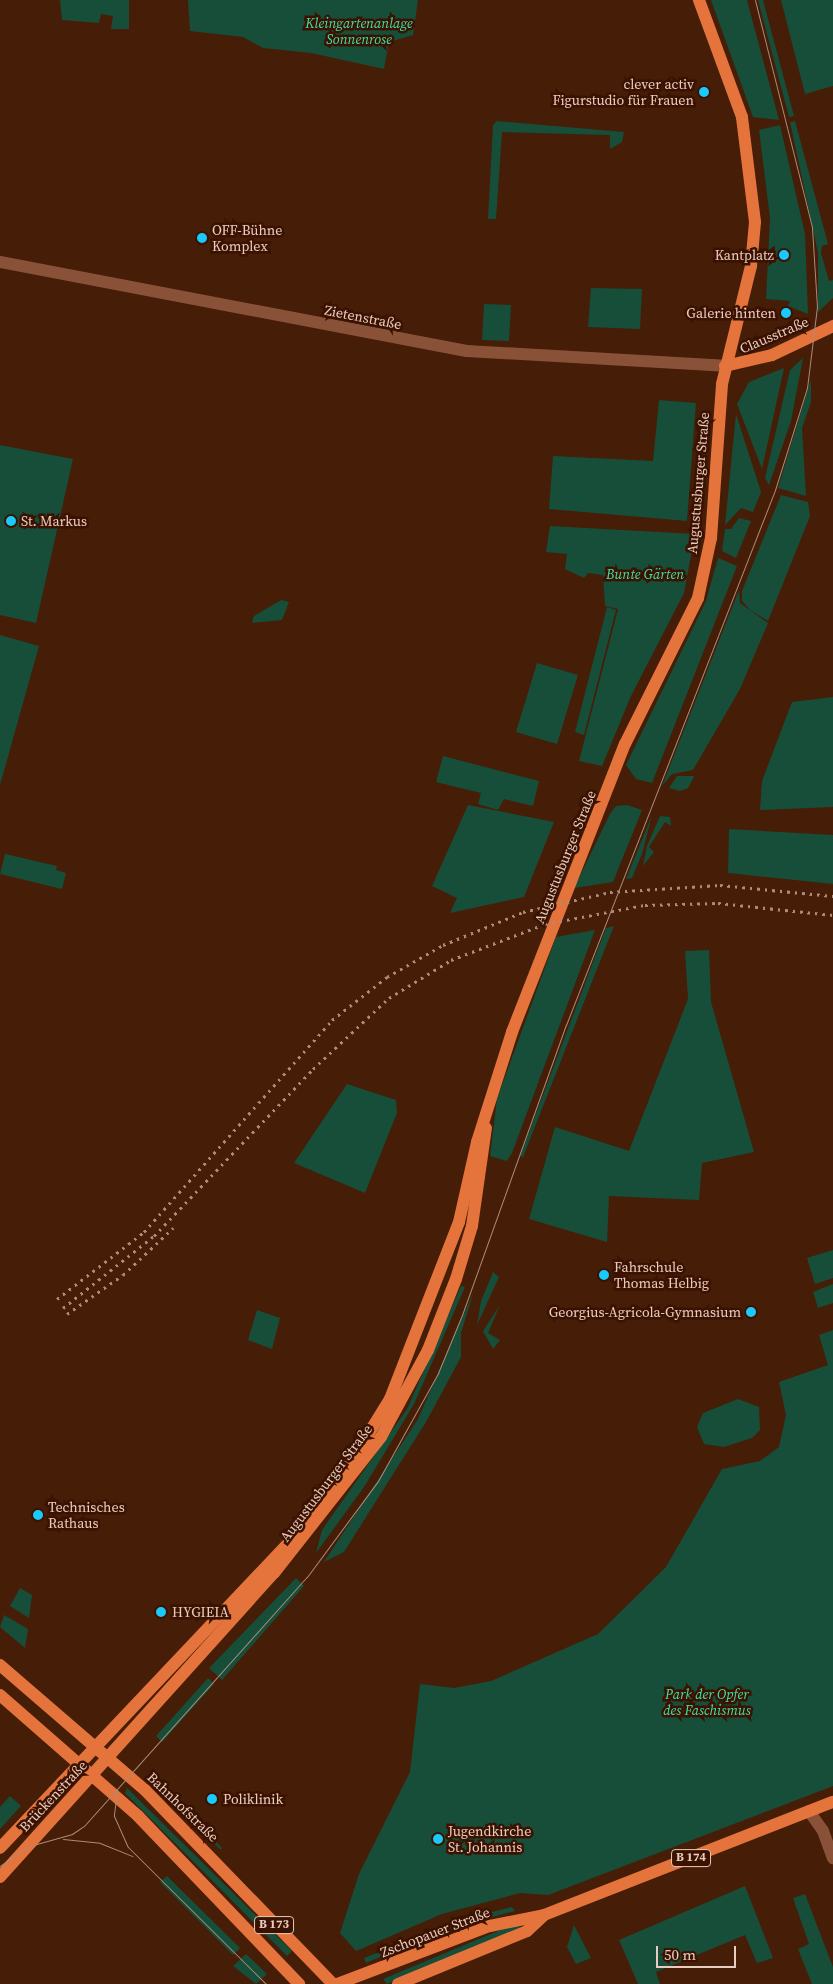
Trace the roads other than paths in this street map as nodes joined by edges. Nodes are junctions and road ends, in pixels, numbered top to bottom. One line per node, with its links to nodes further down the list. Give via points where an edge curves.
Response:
1 (700, 0): 4 (main road, Augustusburger Straße, via 742,117 753,176 754,246)
2 (0, 262): 4 (street, Zietenstraße, via 467,351)
3 (833, 326): 4 (main road, Clausstraße, via 772,355)
4 (725, 366): 5 (main road, Augustusburger Straße, via 712,529 702,584 625,744 512,1032)
5 (486, 1118): 8 (main road, Augustusburger Straße, via 459,1222 390,1399 348,1467 300,1529); 9 (main road, Augustusburger Straße, via 485,1158 472,1226 454,1285 401,1406 340,1494 296,1548)
6 (0, 1664): 8 (main road, Bahnhofstraße / B 173)
7 (0, 1695): 10 (main road, B 173)
8 (95, 1746): 9 (main road, Bahnhofstraße / B 173); 10 (main road, Brückenstraße)
9 (109, 1758): 11 (main road, Brückenstraße); 19 (main road, Bahnhofstraße / B 173, via 219,1862)
10 (78, 1763): 11 (main road, B 173); 14 (main road, Brückenstraße)
11 (93, 1776): 16 (main road, Brückenstraße); 18 (main road, B 173, via 188,1865)
12 (833, 1802): 13 (main road, Zschopauer Straße / B 174)
13 (809, 1811): 15 (street, via 823,1830); 17 (main road, Zschopauer Straße / B 174)
14 (0, 1848)
15 (833, 1858)
16 (0, 1877)
17 (544, 1914): 20 (main road, Zschopauer Straße / B 174, via 520,1916 481,1929); 21 (main road, Zschopauer Straße / B 174, via 527,1931)
18 (300, 1984)
19 (333, 1984)
20 (337, 1984)
21 (398, 1984)

